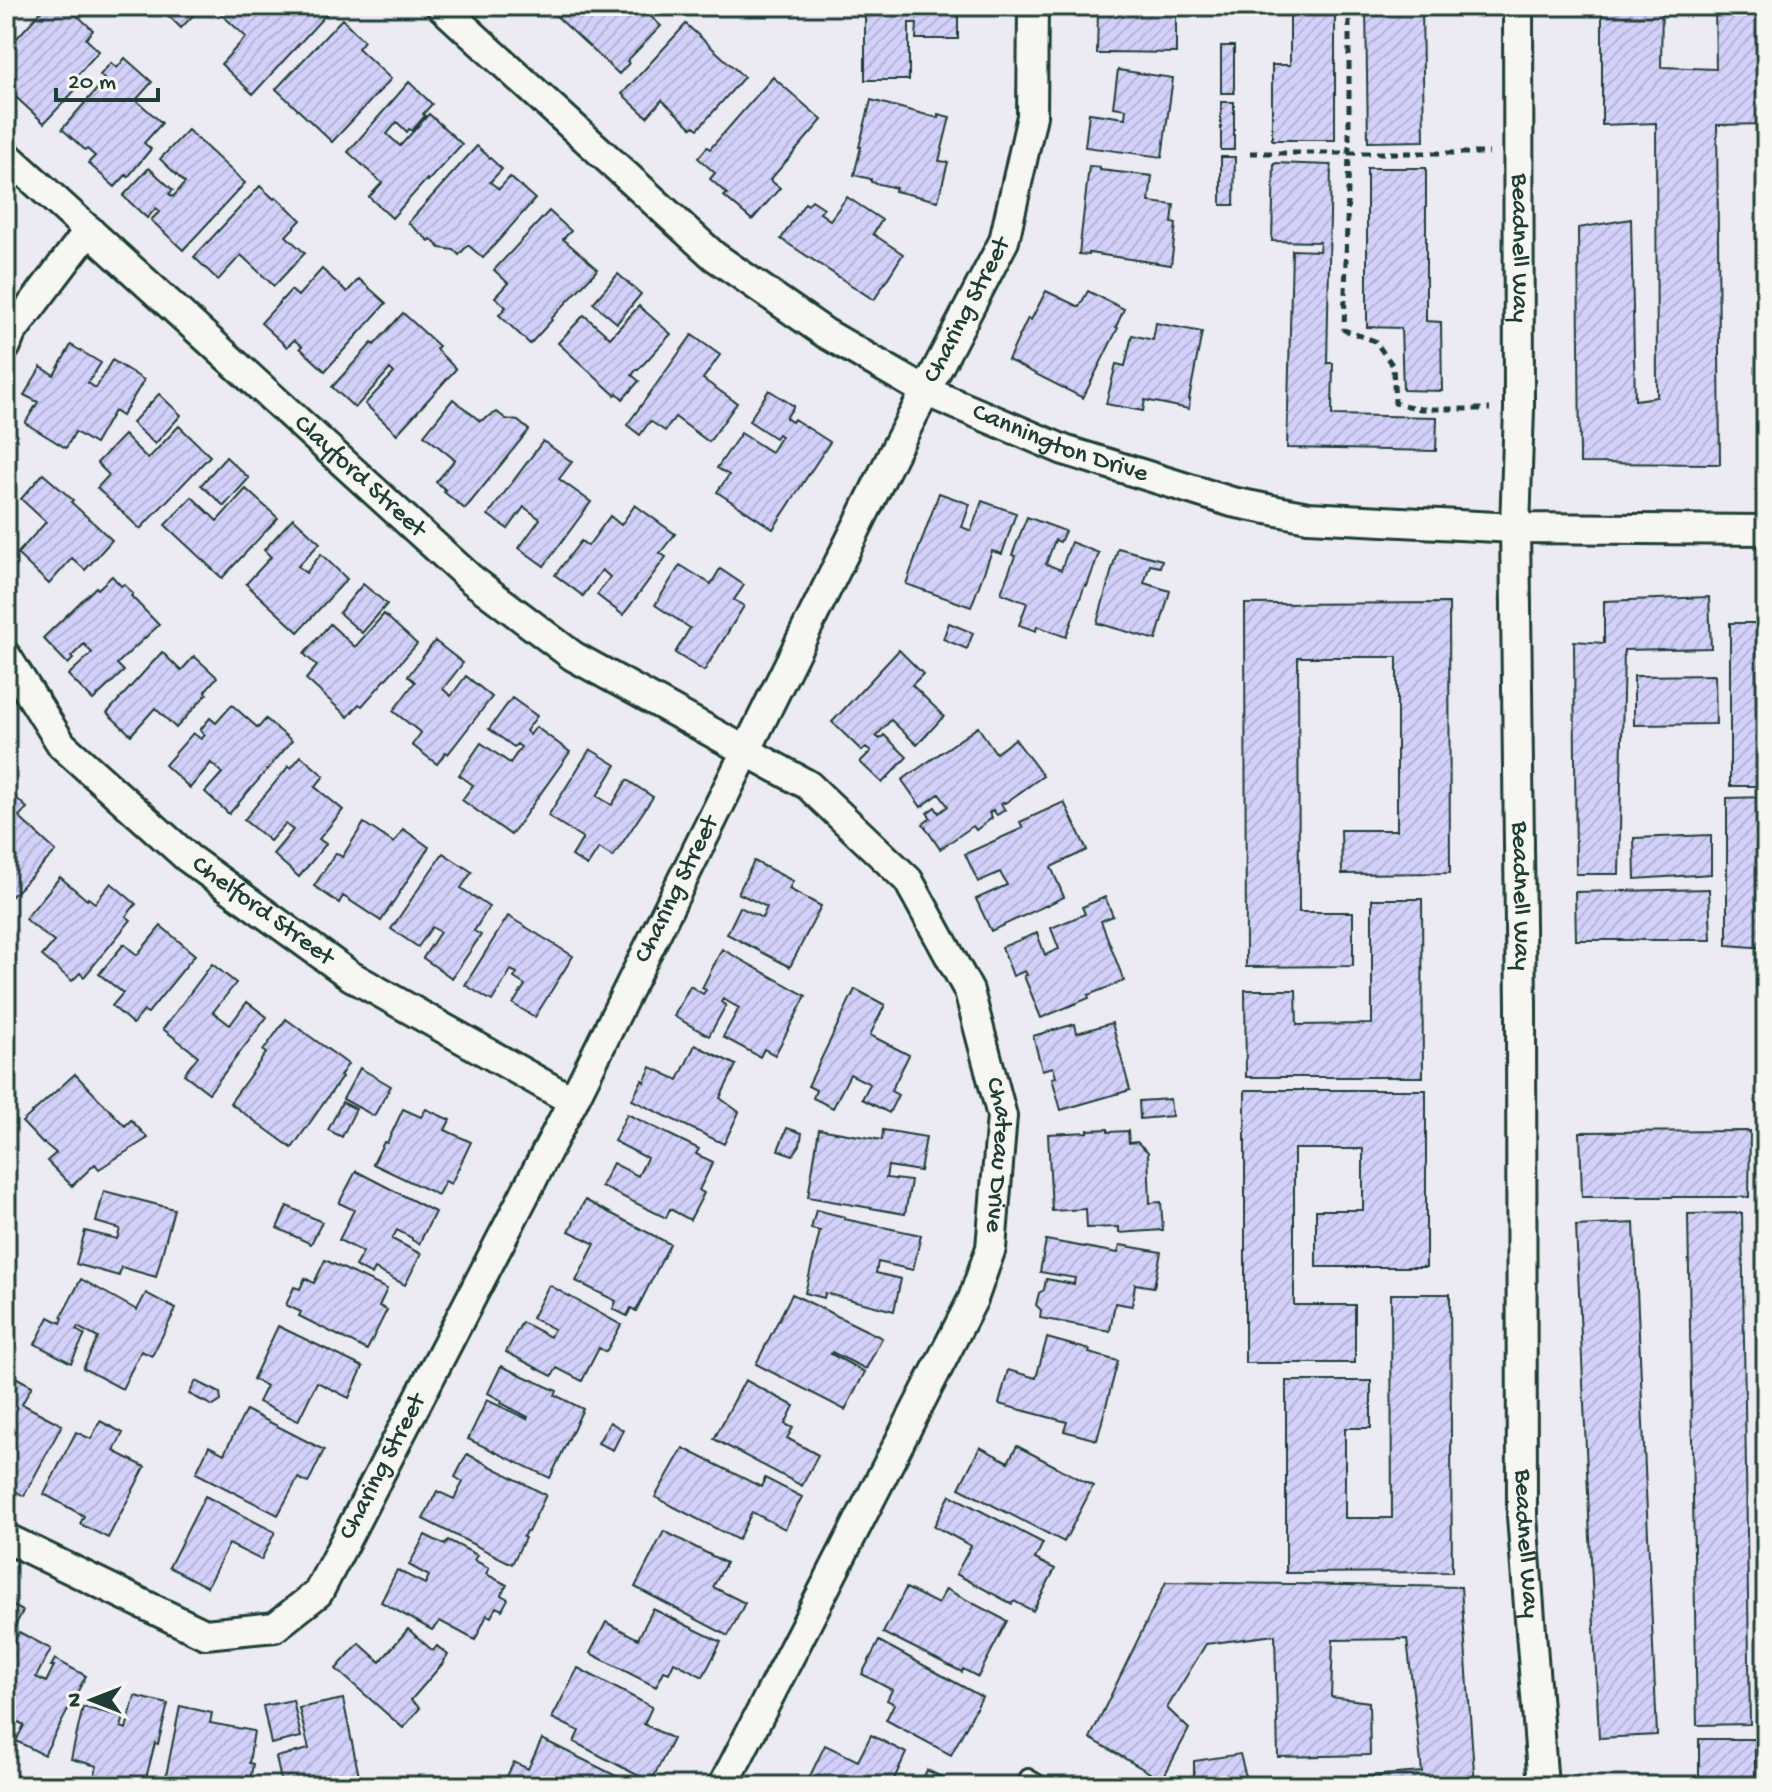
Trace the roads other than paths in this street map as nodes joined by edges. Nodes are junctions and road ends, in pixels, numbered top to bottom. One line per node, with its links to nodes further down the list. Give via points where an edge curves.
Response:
1 (441, 6): 7 (street, Cannington Drive, via 714,256 825,333)
2 (1033, 6): 7 (street, Charing Street, via 1032,116 1004,241)
3 (1518, 6): 8 (street, Beadnell Way)
4 (6, 155): 5 (street, Clayford Street)
5 (89, 230): 6 (street); 11 (street, Clayford Street, via 471,579 573,656)
6 (6, 346)
7 (925, 391): 8 (street, Cannington Drive, via 1064,450 1232,502 1308,517); 11 (street, Charing Street)
8 (1515, 528): 9 (street, Cannington Drive); 17 (street, Beadnell Way, via 1522,1516)
9 (1766, 530)
10 (6, 656): 12 (street, Chelford Street, via 62,745 188,858 351,976)
11 (747, 752): 12 (street, Charing Street); 15 (street, Chateau Drive, via 808,785 908,880 969,991 1002,1116 991,1248 973,1299)
12 (573, 1101): 13 (street, Charing Street, via 318,1593 275,1627 205,1634)
13 (6, 1538)
14 (1028, 1777): 16 (lane)
15 (723, 1786)
16 (1043, 1786)
17 (1543, 1786)

